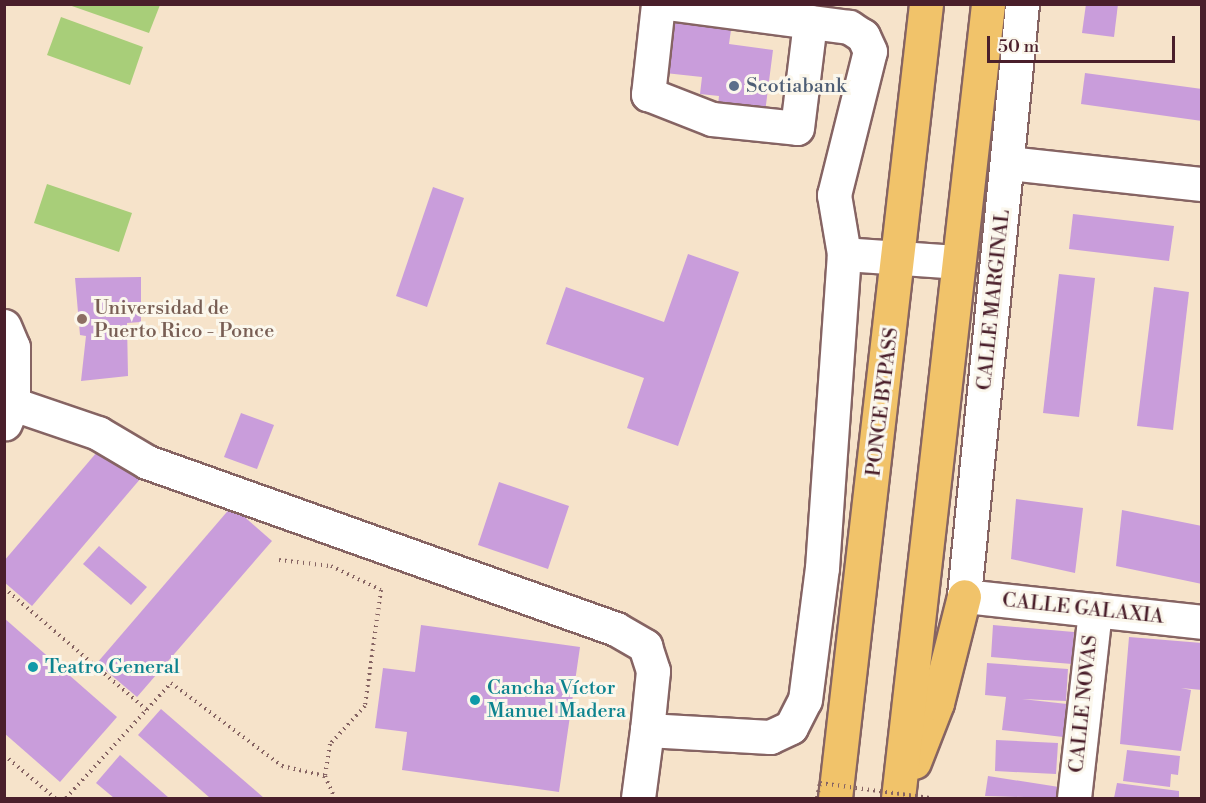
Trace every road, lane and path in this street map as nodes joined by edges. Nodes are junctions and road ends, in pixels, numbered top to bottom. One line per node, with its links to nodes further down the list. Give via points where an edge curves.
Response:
1 (658, 4): 6 (street, via 648,94 712,119 797,128)
2 (674, 4): 6 (street)
3 (926, 4): 10 (highway, PONCE BYPASS)
4 (988, 4): 11 (highway)
5 (1022, 4): 7 (street, CALLE MARGINAL)
6 (810, 22): 9 (street, via 849,27 862,36 870,51 834,195)
7 (1008, 163): 8 (street); 16 (street, CALLE MARGINAL)
8 (1202, 184)
9 (844, 254): 10 (street); 20 (street, via 822,568 805,700 791,727 770,737)
10 (899, 258): 11 (street); 29 (highway, PONCE BYPASS)
11 (958, 262): 23 (highway)
12 (4, 326): 13 (street, via 13,347)
13 (9, 414): 20 (street, via 98,434 147,462 616,629 645,646 653,671)
14 (279, 560): 22 (path, via 331,566 381,590 365,706 330,744)
15 (4, 588): 19 (path)
16 (964, 596): 17 (street, CALLE GALAXIA); 23 (highway, via 937,703)
17 (1095, 610): 18 (street, CALLE GALAXIA); 31 (street, CALLE NOVAS)
18 (1202, 622)
19 (147, 710): 22 (path, via 171,683 282,766); 25 (path)
20 (647, 730): 27 (street)
21 (4, 755): 24 (path)
22 (325, 776): 26 (path)
23 (899, 793)
24 (55, 798)
25 (66, 798)
26 (335, 798)
27 (638, 798)
28 (817, 798): 30 (path, bridge, via 820,783)
29 (836, 798)
30 (930, 798)
31 (1074, 798)

